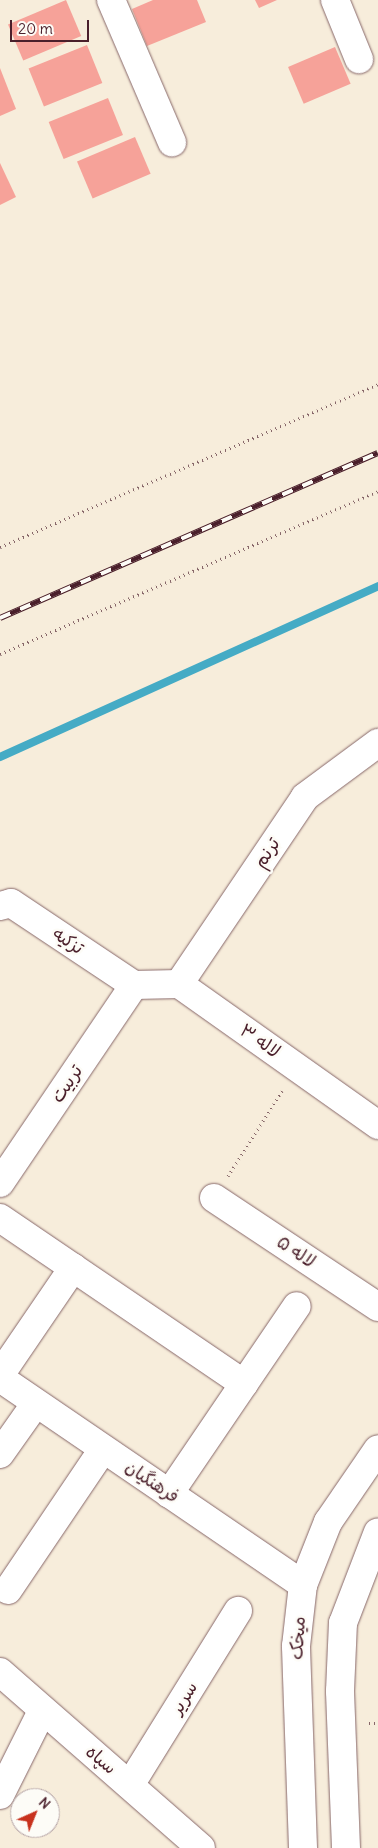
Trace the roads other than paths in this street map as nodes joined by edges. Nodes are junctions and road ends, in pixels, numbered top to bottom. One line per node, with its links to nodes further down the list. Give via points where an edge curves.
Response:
1 (111, 0): 4 (street)
2 (335, 0): 3 (street)
3 (359, 59)
4 (172, 142)
5 (378, 743): 7 (street, ترنم, via 305,796)
6 (0, 906): 8 (street, تزکیه, via 11,903)
7 (179, 984): 8 (street); 9 (street, لاله ۳)
8 (134, 985): 10 (street, تربیت)
9 (378, 1125)
10 (0, 1183)
11 (214, 1198): 15 (street, لاله ۵)
12 (0, 1218): 13 (street)
13 (73, 1268): 16 (street); 17 (street)
14 (297, 1306): 17 (street)
15 (378, 1307)
16 (0, 1377): 18 (street, فرهنگیان)
17 (244, 1384): 22 (street)
18 (36, 1404): 19 (street, فرهنگیان); 21 (street)
19 (103, 1449): 22 (street, فرهنگیان); 25 (street)
20 (378, 1449): 24 (street, میخک, via 328,1522)
21 (0, 1454)
22 (169, 1494): 24 (street, فرهنگیان)
23 (378, 1532): 33 (street, via 343,1623 340,1691)
24 (303, 1585): 32 (street, میخک, via 296,1646)
25 (8, 1590)
26 (238, 1611): 29 (street, سریر)
27 (0, 1672): 28 (street, سپاه)
28 (42, 1711): 29 (street, سپاه); 30 (street)
29 (130, 1785): 31 (street, سپاه)
30 (0, 1796)
31 (201, 1848)
32 (304, 1848)
33 (346, 1848)

